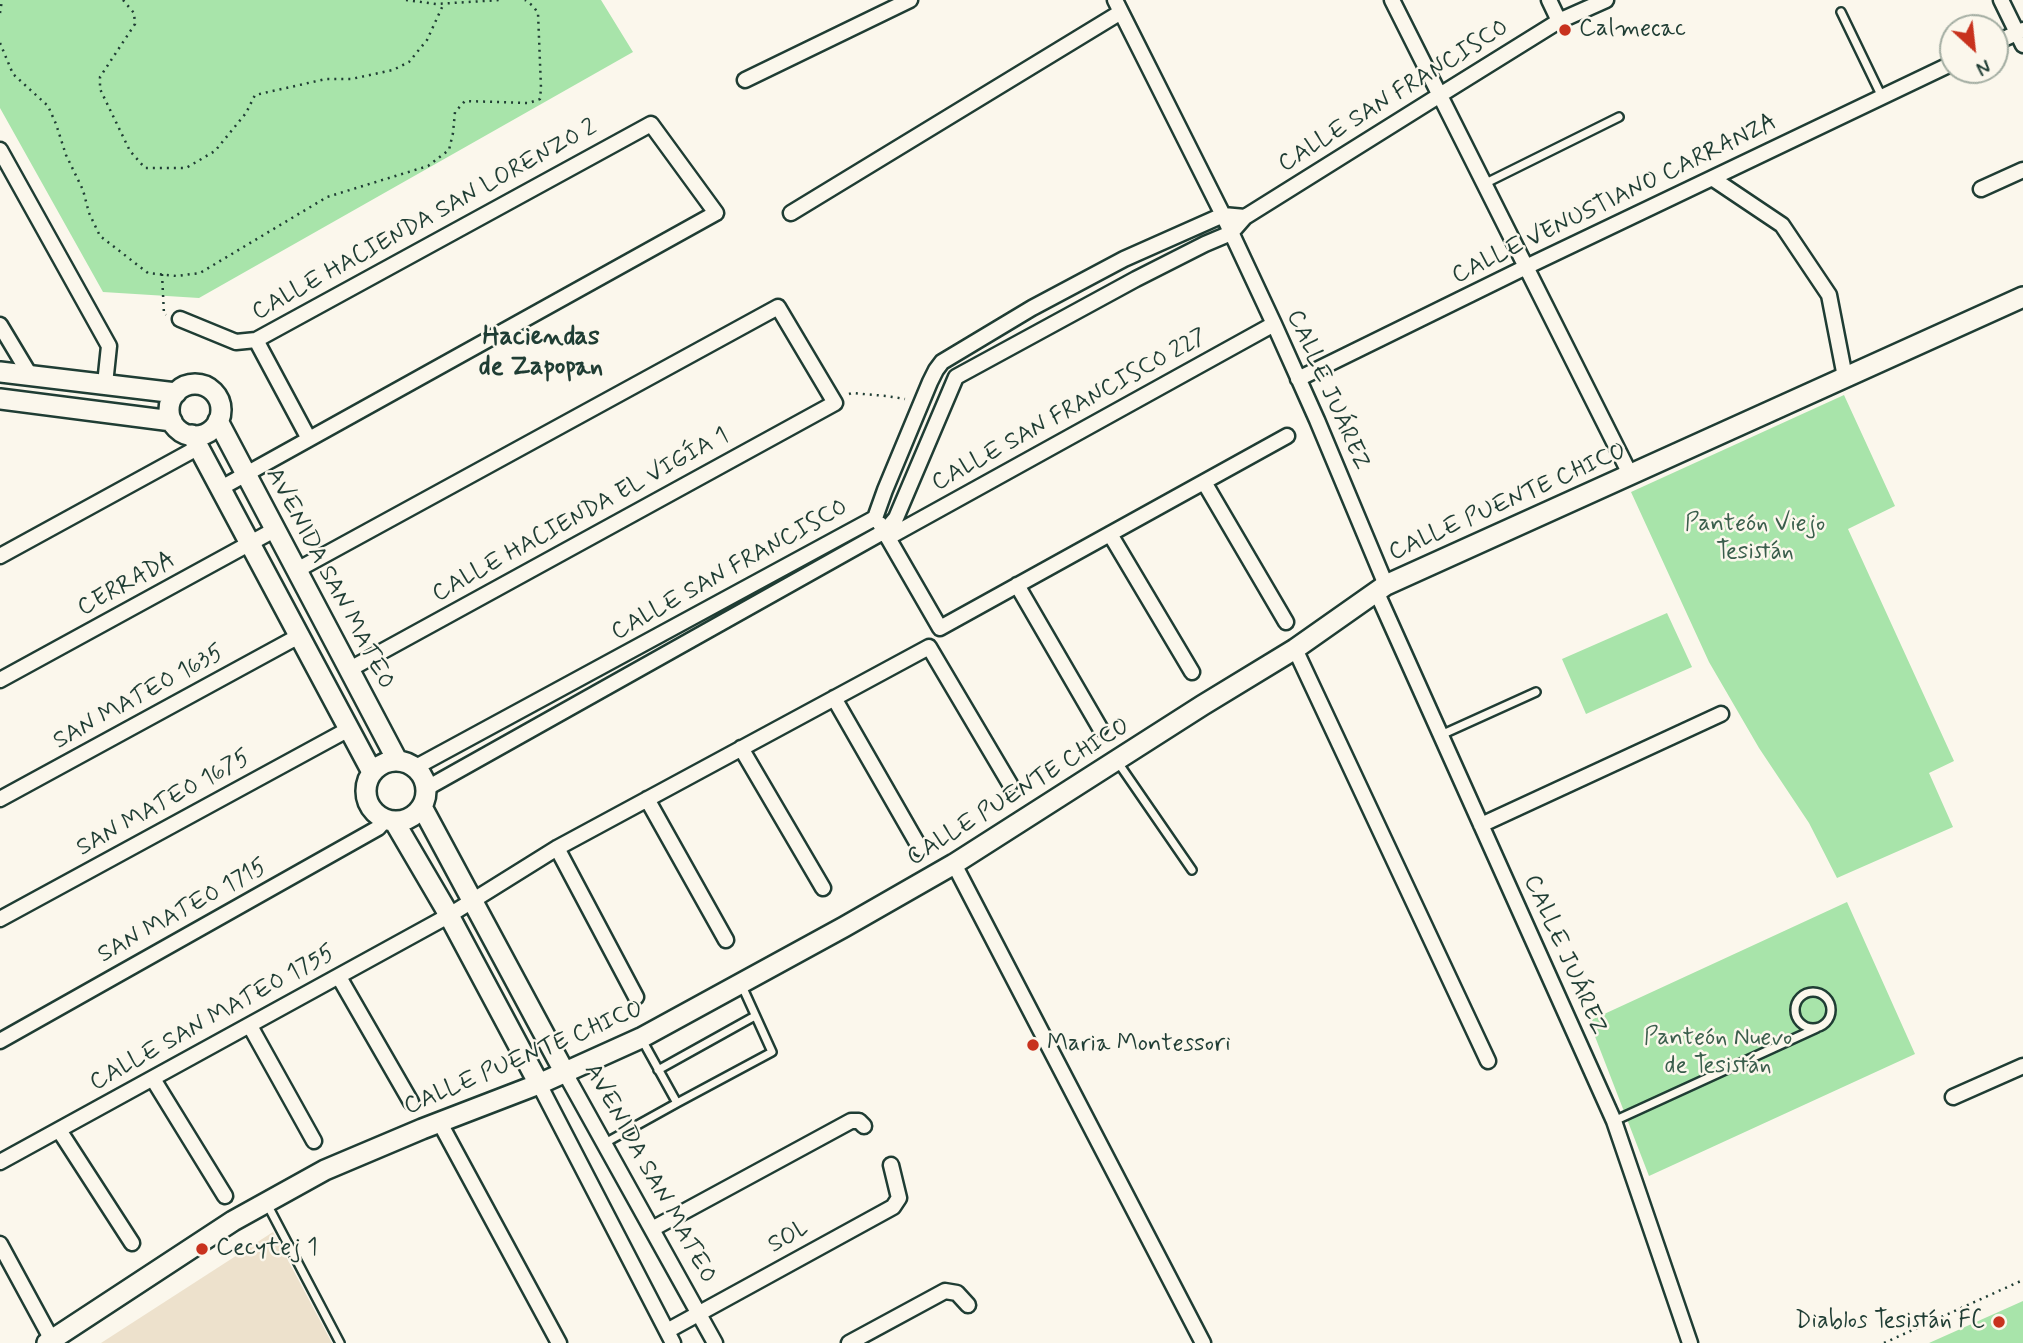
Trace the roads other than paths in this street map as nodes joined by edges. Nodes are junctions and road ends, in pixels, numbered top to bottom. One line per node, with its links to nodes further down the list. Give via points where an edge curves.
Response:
1 (910, 0): 11 (street)
2 (1392, 0): 12 (street)
3 (1549, 0): 8 (street)
4 (1606, 0): 8 (street, CALLE SAN FRANCISCO)
5 (2001, 0): 9 (street)
6 (1118, 6): 20 (street); 21 (street, CALLE JUÁREZ)
7 (1841, 12): 13 (lane)
8 (1559, 22): 12 (street, CALLE SAN FRANCISCO)
9 (2021, 36)
10 (1939, 70): 13 (street, CALLE VENUSTIANO CARRANZA)
11 (746, 80)
12 (1440, 95): 18 (street); 22 (street, CALLE SAN FRANCISCO)
13 (1882, 97): 17 (street, CALLE VENUSTIANO CARRANZA)
14 (1619, 117): 18 (lane)
15 (0, 149): 40 (street, via 109,346)
16 (2023, 170): 19 (street)
17 (1712, 178): 25 (street, CALLE VENUSTIANO CARRANZA); 38 (street, via 1782,225 1802,254 1829,295)
18 (1486, 183): 25 (street)
19 (1981, 189)
20 (791, 213)
21 (1223, 215): 22 (street, CALLE SAN FRANCISCO); 23 (street, CALLE JUÁREZ); 24 (street, CALLE SAN FRANCISCO)
22 (1245, 217): 23 (street, CALLE SAN FRANCISCO)
23 (1231, 233): 26 (street, CALLE SAN FRANCISCO); 30 (street, CALLE JUÁREZ)
24 (1125, 259): 26 (street); 28 (street, CALLE SAN FRANCISCO)
25 (1526, 267): 39 (street, CALLE VENUSTIANO CARRANZA); 49 (street)
26 (1136, 279): 32 (street, CALLE SAN FRANCISCO)
27 (2023, 297): 38 (main road, CALLE PUENTE CHICO)
28 (1032, 308): 32 (street); 34 (street, CALLE SAN FRANCISCO)
29 (180, 320): 33 (street, CALLE HACIENDA SAN LORENZO 2, via 236,342)
30 (1274, 324): 39 (street, CALLE JUÁREZ); 54 (street, CALLE SAN FRANCISCO 227)
31 (0, 325): 36 (street)
32 (1044, 329): 37 (street, CALLE SAN FRANCISCO)
33 (256, 340): 46 (street); 46 (street, CALLE HACIENDA SAN LORENZO 2, via 651,124 716,213)
34 (936, 370): 37 (street); 52 (street, CALLE SAN FRANCISCO)
35 (0, 372): 36 (main road, AVENIDA SAN MATEO)
36 (30, 375): 40 (main road, AVENIDA SAN MATEO)
37 (956, 377): 54 (street, CALLE SAN FRANCISCO)
38 (1845, 377): 49 (main road, CALLE PUENTE CHICO)
39 (1298, 379): 60 (street, CALLE JUÁREZ)
40 (105, 384): 41 (main road, AVENIDA SAN MATEO)
41 (176, 393): 43 (main road, via 171,401); 44 (main road, AVENIDA SAN MATEO, via 192,384 210,388 220,403)
42 (0, 399): 43 (main road)
43 (172, 421): 47 (main road)
44 (218, 421): 47 (main road); 48 (main road, AVENIDA SAN MATEO)
45 (1287, 436): 50 (street)
46 (309, 439): 48 (street)
47 (195, 441): 51 (main road); 57 (street)
48 (246, 474): 51 (street); 53 (main road, AVENIDA SAN MATEO)
49 (1630, 474): 60 (main road, CALLE PUENTE CHICO)
50 (1205, 482): 55 (street); 61 (street)
51 (220, 488): 56 (main road)
52 (875, 518): 54 (street); 77 (street, CALLE SAN FRANCISCO)
53 (275, 529): 56 (street, CERRADA); 58 (main road, AVENIDA SAN MATEO)
54 (887, 534): 59 (street, via 940,628); 80 (street, CALLE SAN FRANCISCO)
55 (1110, 534): 59 (street); 66 (street)
56 (250, 543): 63 (main road); 67 (street, CERRADA)
57 (0, 556)
58 (298, 570): 62 (main road, AVENIDA SAN MATEO); 65 (street, CALLE HACIENDA EL VIGÍA 1, via 778,307 835,403)
59 (1017, 585): 71 (street)
60 (1381, 589): 64 (main road, CALLE PUENTE CHICO); 73 (street, CALLE JUÁREZ)
61 (1286, 622)
62 (330, 632): 63 (main road); 65 (main road, AVENIDA SAN MATEO)
63 (302, 640): 72 (main road); 81 (street, SAN MATEO 1635)
64 (1295, 649): 76 (main road, CALLE PUENTE CHICO); 104 (street)
65 (350, 669): 75 (main road, AVENIDA SAN MATEO)
66 (1192, 672)
67 (0, 680)
68 (1536, 692): 73 (lane)
69 (834, 698): 74 (street, CALLE SAN MATEO 1755); 79 (street, CALLE SAN MATEO 1755, via 929,647); 86 (street)
70 (1721, 714): 84 (street)
71 (1100, 728)
72 (349, 729): 78 (main road); 92 (street, SAN MATEO 1675)
73 (1441, 735): 84 (street, CALLE JUÁREZ)
74 (741, 748): 82 (street, CALLE SAN MATEO 1755); 89 (street)
75 (397, 760): 77 (main road); 78 (main road)
76 (1116, 761): 87 (main road, CALLE PUENTE CHICO); 88 (lane)
77 (416, 767): 80 (main road, AVENIDA SAN MATEO, via 424,777)
78 (372, 772): 83 (main road, via 367,782 369,805)
79 (1010, 784)
80 (425, 798): 83 (main road, via 410,818); 90 (main road, AVENIDA SAN MATEO)
81 (0, 799)
82 (647, 799): 85 (street, CALLE SAN MATEO 1755); 95 (street)
83 (390, 820): 91 (main road); 103 (street, SAN MATEO 1715)
84 (1481, 825): 113 (street, CALLE JUÁREZ)
85 (557, 848): 90 (street, CALLE SAN MATEO 1755); 98 (street)
86 (920, 848)
87 (954, 864): 97 (main road, CALLE PUENTE CHICO); 134 (street)
88 (1192, 870)
89 (823, 888)
90 (473, 900): 91 (street, CALLE SAN MATEO 1755); 93 (main road, AVENIDA SAN MATEO)
91 (449, 916): 94 (main road); 96 (street, CALLE SAN MATEO 1755)
92 (0, 919)
93 (487, 926): 94 (main road); 107 (main road, AVENIDA SAN MATEO)
94 (461, 938): 109 (main road)
95 (726, 940)
96 (339, 976): 100 (street, CALLE SAN MATEO 1755); 111 (street)
97 (741, 985): 99 (lane); 102 (main road, CALLE PUENTE CHICO)
98 (636, 997)
99 (755, 1016): 106 (lane); 112 (lane, via 772,1052)
100 (250, 1026): 108 (street, CALLE SAN MATEO 1755); 117 (street)
101 (1817, 1028): 101 (lane, via 1804,1026 1796,1017 1798,1000 1807,993 1818,993 1830,1003 1829,1018); 113 (lane)
102 (641, 1038): 106 (lane); 107 (main road, CALLE PUENTE CHICO)
103 (0, 1041)
104 (1488, 1061)
105 (2023, 1066): 110 (street)
106 (658, 1070): 112 (lane)
107 (565, 1073): 109 (main road, CALLE PUENTE CHICO); 118 (street, AVENIDA SAN MATEO)
108 (153, 1079): 116 (street, CALLE SAN MATEO 1755); 121 (street)
109 (539, 1084): 114 (main road, CALLE PUENTE CHICO); 128 (street)
110 (1952, 1097)
111 (411, 1102)
112 (677, 1103): 118 (lane)
113 (1614, 1121): 135 (street, CALLE JUÁREZ)
114 (440, 1123): 122 (main road, CALLE PUENTE CHICO, via 325,1170); 131 (street)
115 (864, 1126): 123 (street, via 851,1121)
116 (59, 1130): 119 (street, CALLE SAN MATEO 1755); 124 (street)
117 (314, 1141)
118 (605, 1143): 123 (street, AVENIDA SAN MATEO)
119 (0, 1162)
120 (891, 1165): 127 (street, SOL, via 899,1198 892,1207)
121 (225, 1196)
122 (266, 1203): 129 (main road, CALLE PUENTE CHICO); 130 (lane)
123 (652, 1229): 127 (street, AVENIDA SAN MATEO)
124 (132, 1243)
125 (0, 1244): 129 (street)
126 (968, 1305): 133 (street, via 957,1293 945,1291)
127 (698, 1314): 128 (street, SOL); 132 (street, AVENIDA SAN MATEO)
128 (670, 1337)
129 (50, 1341)
130 (340, 1343)
131 (559, 1343)
132 (715, 1343)
133 (849, 1343)
134 (1203, 1343)
135 (1690, 1343)

